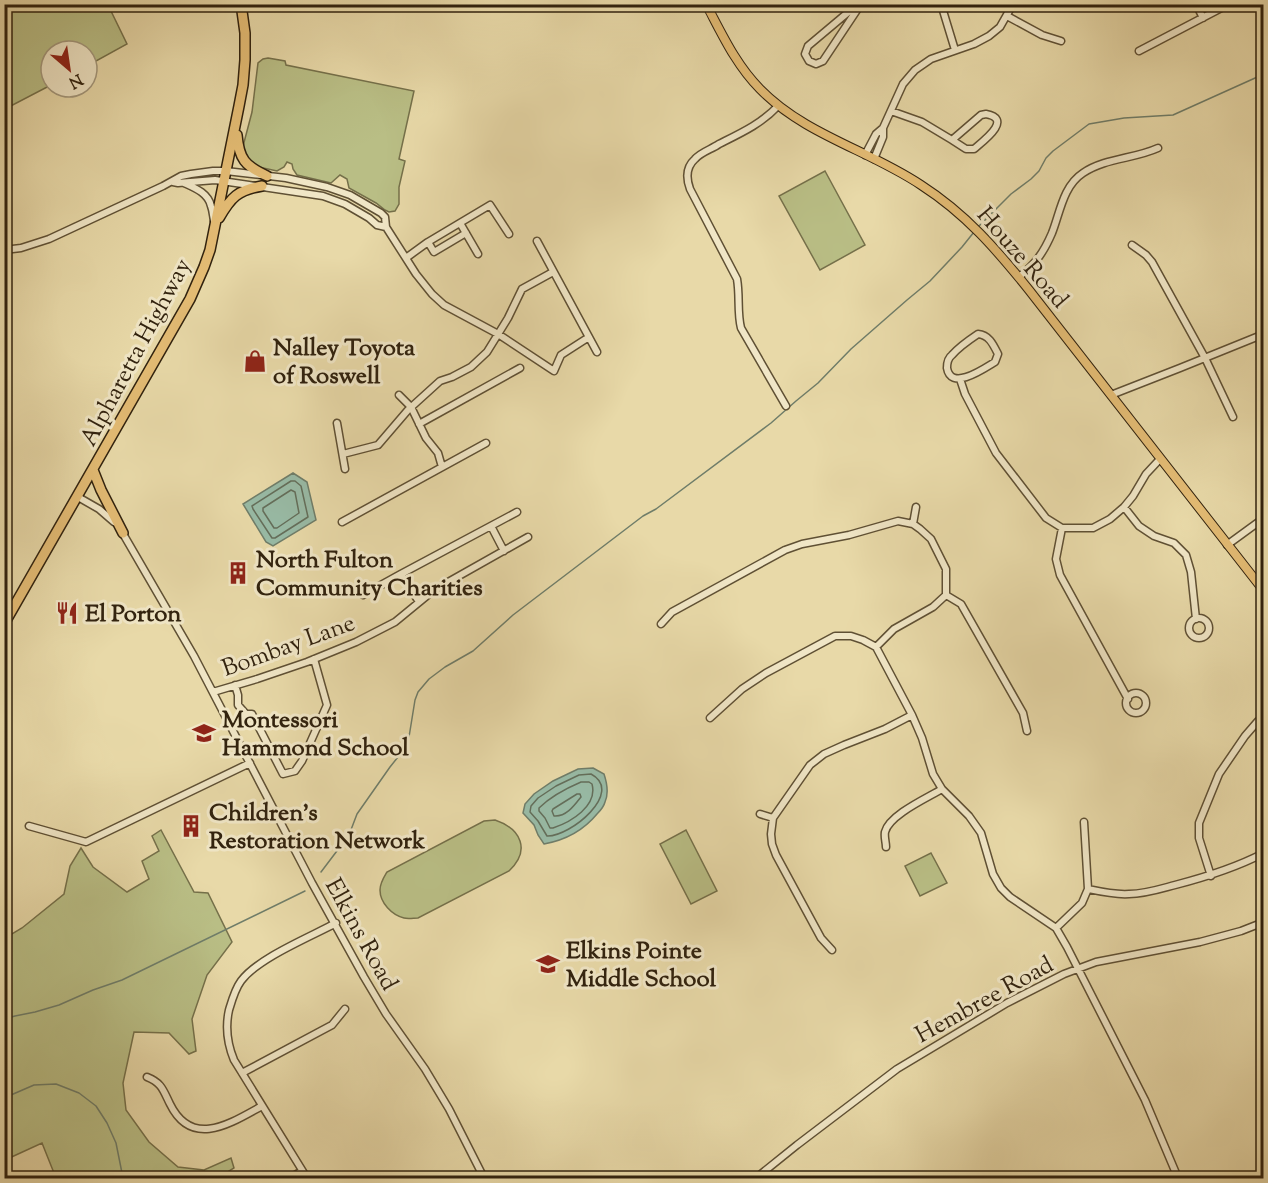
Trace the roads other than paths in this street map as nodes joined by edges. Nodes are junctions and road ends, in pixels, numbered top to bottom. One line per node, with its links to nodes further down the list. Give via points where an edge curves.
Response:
1 (241, 4): 15 (highway, Alpharetta Highway, via 245,60)
2 (706, 4): 13 (main road, Houze Road, via 747,75)
3 (860, 4): 3 (street, via 808,46 805,54 809,61 823,61)
4 (941, 4): 11 (street)
5 (1013, 4): 8 (street)
6 (1196, 4): 9 (street)
7 (1229, 4): 9 (street)
8 (1007, 16): 10 (street); 11 (street, via 989,36)
9 (1203, 18): 12 (street)
10 (1061, 41)
11 (955, 50): 14 (street, via 915,70 903,84)
12 (1139, 51)
13 (778, 106): 19 (main road, Houze Road, via 809,127); 49 (street, via 758,124 698,156 687,178 737,279 741,328)
14 (891, 111): 16 (street); 17 (street, via 922,122)
15 (237, 118): 21 (highway, Alpharetta Highway); 22 (highway, via 242,158)
16 (883, 128): 19 (street); 20 (street, via 884,137)
17 (952, 140): 17 (street, via 974,149 994,132 996,120 981,115)
18 (1158, 148): 39 (street, via 1100,165 1076,178 1041,254)
19 (866, 155): 20 (main road, Houze Road)
20 (874, 159): 39 (main road, Houze Road, via 905,174 944,201 976,229)
21 (226, 171): 22 (street); 23 (highway, Alpharetta Highway); 24 (street, via 181,176)
22 (267, 176): 29 (street, via 350,195 381,213)
23 (224, 181): 25 (street); 26 (street); 28 (highway, Alpharetta Highway)
24 (173, 182): 25 (street); 35 (street, via 49,240)
25 (184, 183): 28 (street, via 206,196)
26 (261, 186): 28 (highway, via 236,195); 29 (street, via 323,196)
27 (460, 223): 30 (street); 31 (street, via 490,205); 32 (street)
28 (215, 225): 59 (highway, Alpharetta Highway, via 207,260 190,298)
29 (386, 227): 37 (street)
30 (466, 233): 32 (street, via 434,252); 36 (street)
31 (509, 234)
32 (428, 242): 37 (street)
33 (537, 242): 38 (street)
34 (1132, 245): 44 (street, via 1152,261)
35 (4, 250)
36 (478, 254)
37 (406, 258): 40 (street, via 444,305)
38 (553, 272): 40 (street, via 522,289); 42 (street)
39 (1018, 277): 47 (main road, Houze Road)
40 (498, 334): 42 (street, via 555,372 561,355); 50 (street, via 471,367 440,381)
41 (1263, 334): 44 (street)
42 (589, 337): 43 (street)
43 (597, 352)
44 (1205, 358): 47 (street); 51 (street)
45 (520, 368): 53 (street)
46 (960, 379): 46 (street, via 949,373 947,362 978,334 983,334 998,354 995,362); 68 (street, via 996,453 1046,518)
47 (1111, 394): 56 (main road, Houze Road)
48 (399, 395): 50 (street)
49 (786, 406)
50 (411, 407): 53 (street); 55 (street, via 378,445)
51 (1233, 417)
52 (337, 423): 55 (street)
53 (419, 424): 57 (street)
54 (486, 443): 57 (street)
55 (344, 454): 58 (street)
56 (1161, 459): 62 (street); 71 (main road, Houze Road)
57 (442, 466): 65 (street)
58 (345, 469)
59 (93, 470): 60 (highway, Alpharetta Highway); 69 (highway)
60 (78, 497): 69 (street, Elkins Road, via 108,515); 79 (highway, Alpharetta Highway)
61 (916, 507): 66 (street)
62 (1124, 507): 68 (street, via 1092,528); 78 (street, via 1139,526 1174,543 1186,555)
63 (517, 512): 67 (street)
64 (1263, 518): 71 (street)
65 (342, 522)
66 (913, 524): 76 (street, via 931,539 946,569); 80 (street, via 898,521 785,550 672,612)
67 (491, 526): 72 (street); 73 (street)
68 (1062, 528): 85 (street, via 1056,559 1060,574)
69 (123, 533): 84 (street, Elkins Road)
70 (528, 537): 72 (street, Bombay Lane)
71 (1227, 545): 74 (main road, Houze Road)
72 (504, 551): 77 (street, Bombay Lane)
73 (401, 574): 75 (street); 77 (street)
74 (1263, 591)
75 (363, 595)
76 (946, 595): 81 (street, via 933,607 894,628); 89 (street, via 962,604 1023,713)
77 (419, 602): 82 (street, Bombay Lane, via 395,622)
78 (1196, 619)
79 (4, 624)
80 (661, 624)
81 (876, 647): 86 (street); 87 (street, via 863,639 835,636 750,683)
82 (314, 659): 83 (street, Bombay Lane); 83 (street, via 327,705 295,771 283,774 252,714 246,714 238,705)
83 (235, 685): 84 (street, Bombay Lane)
84 (213, 692): 90 (street, Elkins Road)
85 (1128, 699)
86 (912, 715): 91 (street); 93 (street, via 824,754 810,765)
87 (711, 718)
88 (1263, 718): 98 (street, via 1245,736 1219,774 1199,823 1199,838)
89 (1027, 731)
90 (250, 763): 95 (street, via 86,842); 101 (street, Elkins Road)
91 (942, 789): 96 (street, via 888,824); 102 (street, via 981,833 1000,888)
92 (760, 814): 93 (street)
93 (773, 818): 103 (street, via 771,834 776,855 821,938)
94 (1084, 822): 99 (street)
95 (29, 826)
96 (886, 847)
97 (1263, 853): 98 (street)
98 (1210, 876): 99 (street, via 1152,892 1109,894)
99 (1088, 889): 102 (street, via 1082,903)
100 (1263, 922): 104 (street, Hembree Road, via 1200,942)
101 (336, 923): 106 (street, via 256,967 242,981 232,998 227,1034 229,1048); 112 (street, Elkins Road, via 386,1014 449,1109)
102 (1056, 928): 104 (street)
103 (832, 950)
104 (1078, 968): 113 (street, Hembree Road, via 1006,1003 897,1069); 114 (street, via 1144,1100)
105 (345, 1009): 106 (street, via 332,1025)
106 (242, 1073): 108 (street)
107 (147, 1077): 108 (street, via 161,1086 178,1117 201,1130 226,1125)
108 (262, 1106): 109 (street)
109 (302, 1171): 110 (street); 111 (street)
110 (290, 1179)
111 (307, 1179)
112 (484, 1179)
113 (756, 1179)
114 (1178, 1179)

